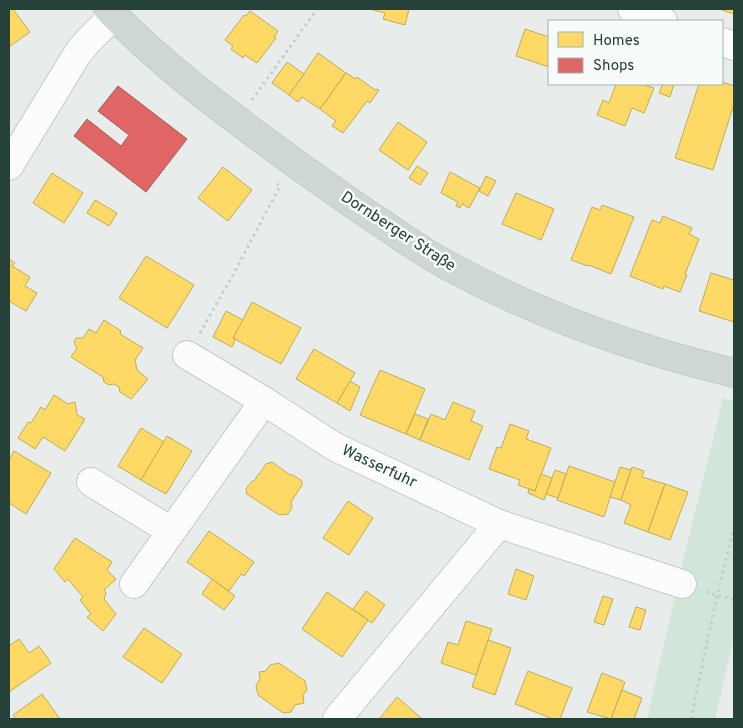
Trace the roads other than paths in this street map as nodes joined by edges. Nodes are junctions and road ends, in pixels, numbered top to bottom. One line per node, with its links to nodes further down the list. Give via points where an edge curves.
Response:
1 (632, 9): 3 (street)
2 (111, 12): 4 (street, via 78,53); 6 (main road, Dornberger Straße, via 165,63 238,121 318,180 444,263 577,326 673,358)
3 (660, 20)
4 (9, 166)
5 (187, 355): 7 (street, Wasserfuhr)
6 (734, 373)
7 (264, 401): 9 (street, Wasserfuhr, via 335,446); 10 (street)
8 (91, 482): 10 (street)
9 (499, 524): 12 (street, Wasserfuhr); 13 (street)
10 (171, 531): 11 (street)
11 (134, 584)
12 (682, 584)
13 (337, 719)

